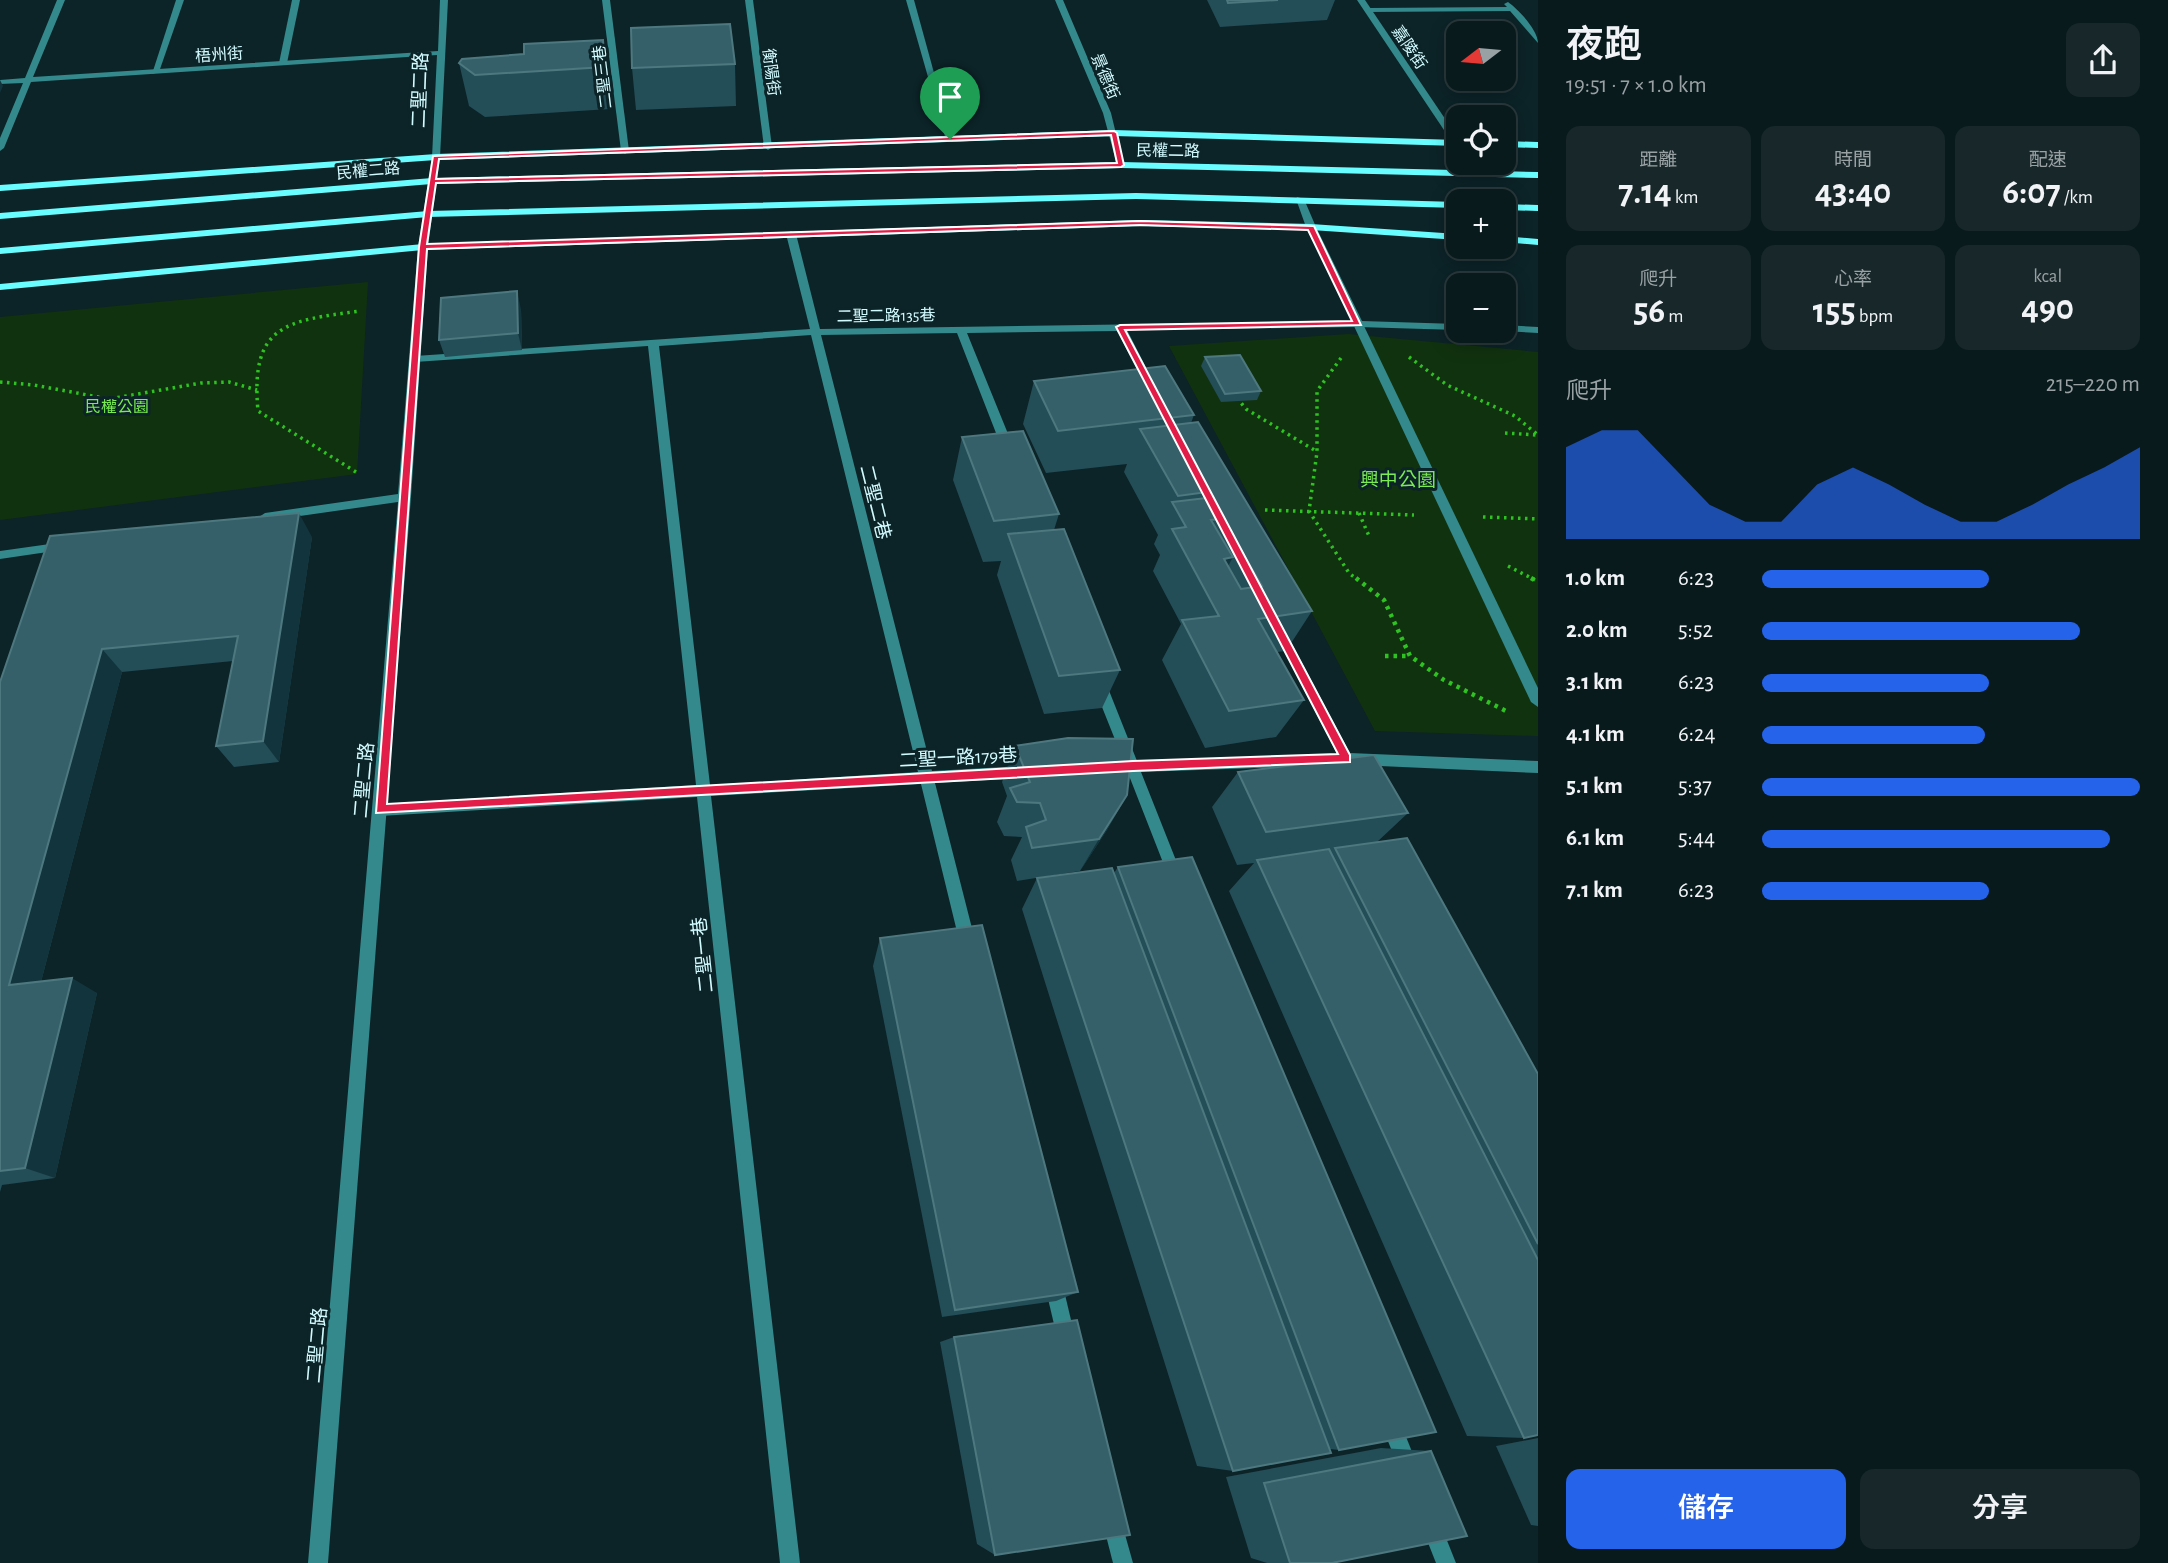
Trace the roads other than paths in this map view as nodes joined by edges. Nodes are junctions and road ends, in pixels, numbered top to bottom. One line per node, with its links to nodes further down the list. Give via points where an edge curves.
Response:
1 (61, 0): 17 (street)
2 (180, 0): 16 (street)
3 (296, 0): 15 (street)
4 (444, 0): 14 (street, 二聖二路)
5 (606, 0): 27 (street, 二聖三巷)
6 (749, 0): 25 (street, 衡陽街)
7 (910, 0): 21 (street)
8 (1059, 0): 20 (street, 景德街)
9 (1361, 0): 12 (street, 嘉陵街)
10 (1505, 0): 11 (street)
11 (1513, 9): 12 (street); 13 (street)
12 (1367, 10): 19 (street, 嘉陵街)
13 (1538, 41)
14 (439, 53): 15 (street, 梧州街); 28 (street, 二聖二路)
15 (283, 63): 16 (street, 梧州街)
16 (156, 72): 17 (street, 梧州街)
17 (28, 80): 18 (street, 梧州街); 26 (street)
18 (0, 82)
19 (1446, 127)
20 (1114, 133): 21 (main road, 民權二路); 22 (main road, 民權二路); 29 (street, 景德街)
21 (950, 139): 25 (main road, 民權二路)
22 (1446, 143)
23 (1516, 144): 24 (main road)
24 (1538, 145)
25 (768, 147): 27 (main road, 民權二路)
26 (0, 148)
27 (625, 151): 28 (main road, 民權二路)
28 (436, 157): 33 (street, 二聖二路); 34 (main road, 民權二路)
29 (1121, 165): 30 (main road, 民權二路); 33 (main road, 民權二路)
30 (1446, 172)
31 (1516, 174): 32 (main road, 民權二路)
32 (1538, 175)
33 (432, 181): 39 (street, 二聖二路); 40 (main road, 民權二路)
34 (0, 188)
35 (1300, 199): 36 (main road); 39 (main road, via 1136,196); 41 (street)
36 (1446, 205)
37 (1516, 207): 38 (main road)
38 (1538, 208)
39 (428, 214): 46 (street, 二聖二路); 47 (main road)
40 (0, 216)
41 (1311, 228): 42 (main road, via 1140,223); 43 (main road); 49 (street)
42 (791, 234): 46 (main road); 55 (street, 二聖二巷)
43 (1446, 236)
44 (1516, 240): 45 (main road)
45 (1538, 242)
46 (423, 247): 48 (main road); 57 (street, 二聖二路)
47 (0, 251)
48 (0, 287)
49 (1358, 324): 50 (street, 二聖二路135巷); 51 (street, 二聖二路135巷); 66 (street)
50 (1120, 327): 53 (street, 二聖二路135巷); 58 (street)
51 (1446, 327)
52 (1516, 329): 54 (street)
53 (961, 330): 55 (street, 二聖二路135巷); 59 (street)
54 (1538, 330)
55 (815, 332): 56 (street, 二聖二路135巷); 72 (street, 二聖二巷)
56 (653, 342): 57 (street, 二聖二路135巷); 74 (street, 二聖一巷)
57 (415, 359): 60 (street, 二聖二路)
58 (1158, 401)
59 (1012, 458)
60 (405, 497): 61 (street); 75 (street, 二聖二路)
61 (257, 518)
62 (81, 544): 63 (street)
63 (0, 555)
64 (1275, 623): 67 (street)
65 (1092, 663): 68 (street)
66 (1538, 702)
67 (1346, 759): 68 (street); 69 (street); 73 (street)
68 (1133, 766): 70 (street); 76 (street)
69 (1538, 767)
70 (1105, 768)
71 (1037, 772): 72 (street, 二聖一路179巷)
72 (927, 778): 74 (street, 二聖一路179巷); 77 (street, 二聖二巷)
73 (1359, 783)
74 (703, 789): 75 (street, 二聖一路179巷); 85 (street, 二聖一巷)
75 (380, 810): 84 (street, 二聖二路)
76 (1183, 895)
77 (974, 967)
78 (1049, 1265): 79 (street)
79 (1072, 1360)
80 (1385, 1409): 81 (street)
81 (1416, 1486)
82 (1109, 1509): 86 (street)
83 (1426, 1512): 87 (street)
84 (318, 1563)
85 (790, 1563)
86 (1123, 1563)
87 (1446, 1563)

